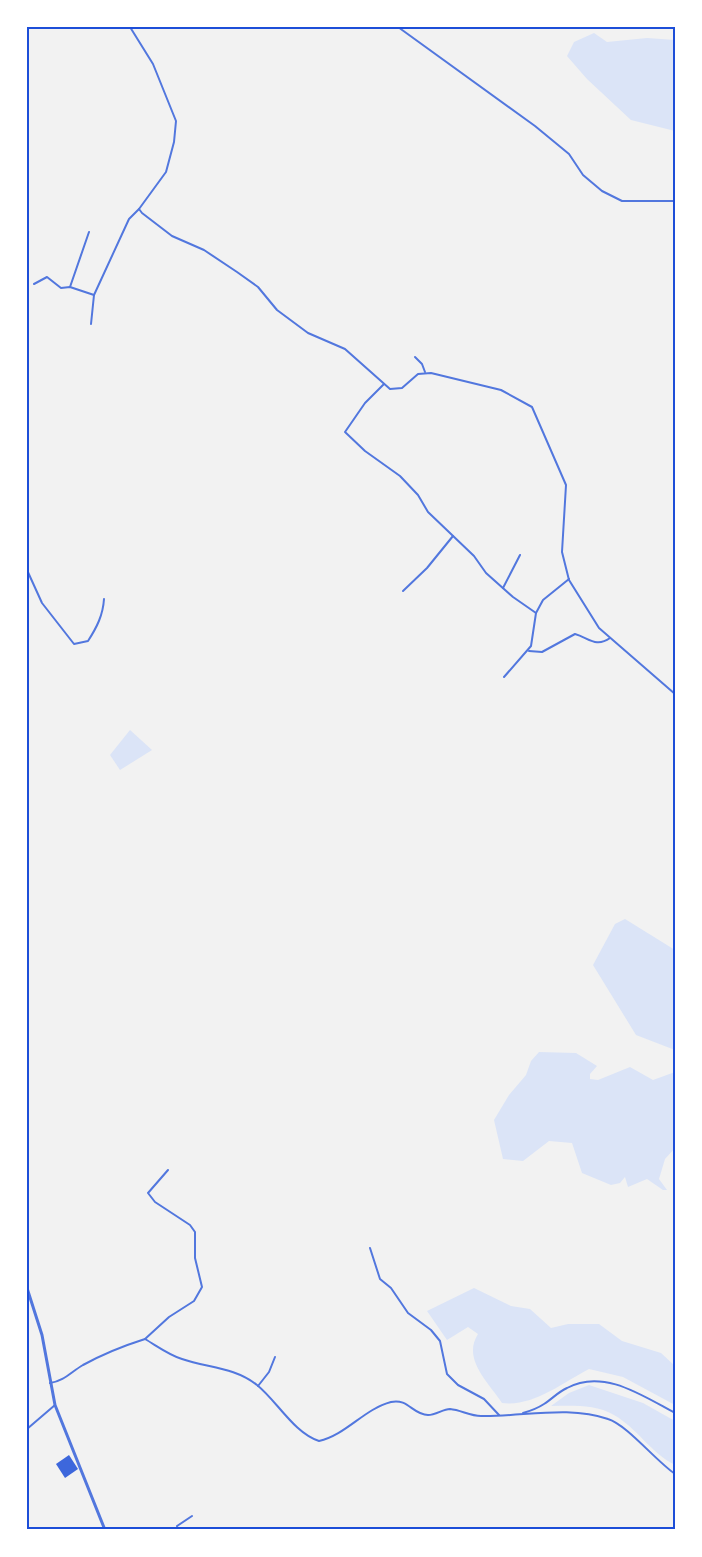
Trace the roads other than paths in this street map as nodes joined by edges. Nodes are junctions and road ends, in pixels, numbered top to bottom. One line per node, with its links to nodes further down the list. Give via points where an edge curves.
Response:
1 (130, 27): 4 (street, via 153,64 176,121 163,178)
2 (398, 27): 3 (street, via 536,126 569,154 583,175 602,191 622,201)
3 (675, 201)
4 (139, 209): 8 (street, via 129,219); 12 (street, via 162,230 204,250 258,287 277,310 308,333 345,349)
5 (89, 232): 7 (street)
6 (34, 284): 7 (street, via 47,277 61,288)
7 (70, 287): 8 (street)
8 (94, 295): 9 (street)
9 (91, 324)
10 (415, 357): 11 (street)
11 (425, 373): 12 (street, via 397,390); 16 (street, via 501,390 532,407 566,485 562,552)
12 (384, 384): 13 (street, via 345,432 400,476)
13 (453, 536): 17 (street); 18 (street)
14 (520, 555): 17 (street)
15 (27, 570): 19 (street, via 42,603 74,645 88,641 95,631)
16 (569, 579): 20 (street, via 543,600); 21 (street, via 599,628)
17 (503, 589): 20 (street)
18 (403, 591)
19 (104, 599)
20 (536, 613): 22 (street)
21 (610, 638): 22 (street, via 593,643 575,634 542,652); 24 (street)
22 (529, 651): 23 (street)
23 (504, 677)
24 (675, 694)
25 (168, 1170): 28 (street, via 148,1193 195,1232 195,1258 202,1287 194,1301)
26 (370, 1248): 34 (street, via 381,1279 408,1313 440,1341 447,1374)
27 (27, 1288): 30 (street, via 42,1335)
28 (145, 1339): 30 (street, via 107,1353); 31 (street, via 180,1359 232,1371)
29 (275, 1357): 31 (street)
30 (50, 1383): 32 (street)
31 (258, 1386): 34 (street, via 307,1435 319,1441 334,1436 377,1407 395,1401 409,1403 424,1414 450,1409 470,1415)
32 (55, 1405): 36 (street); 39 (street)
33 (675, 1413): 35 (street, via 610,1382 590,1380 569,1386 543,1405)
34 (499, 1414): 35 (street)
35 (520, 1414): 37 (street, via 583,1413 611,1420)
36 (27, 1429)
37 (675, 1474)
38 (192, 1516): 40 (street, via 177,1526)
39 (105, 1530)
40 (178, 1530)

